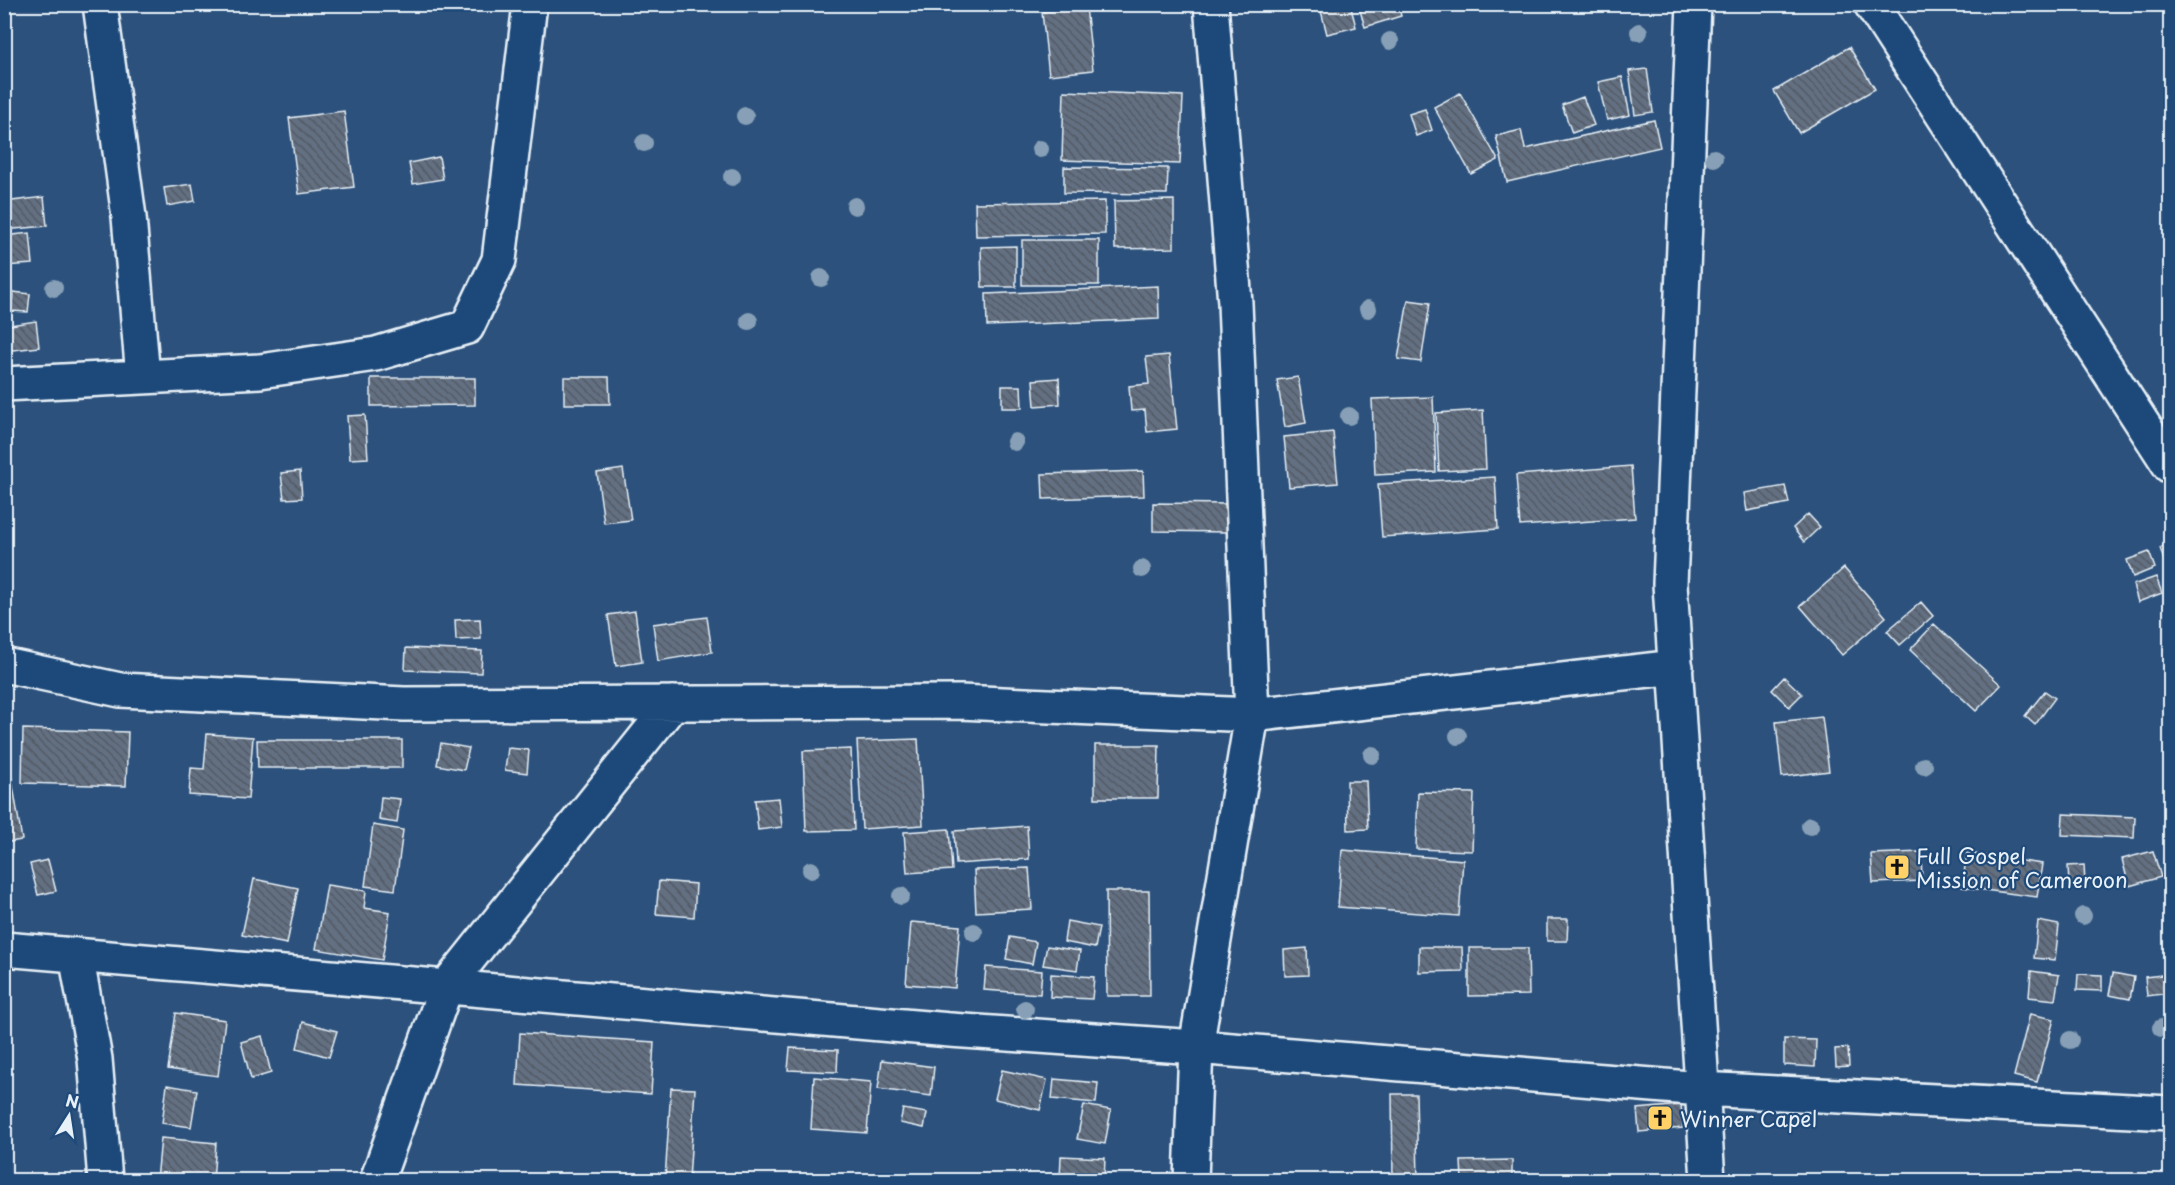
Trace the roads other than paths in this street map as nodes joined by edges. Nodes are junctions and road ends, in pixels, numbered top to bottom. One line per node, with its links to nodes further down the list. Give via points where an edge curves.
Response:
1 (100, 4): 6 (street, via 129,217)
2 (530, 4): 6 (street, via 499,260 467,327 364,355 260,371)
3 (1211, 4): 12 (street, via 1235,303)
4 (1694, 4): 10 (street, via 1670,584)
5 (1871, 4): 8 (street)
6 (143, 377): 7 (street)
7 (4, 384)
8 (2170, 466)
9 (4, 665): 11 (street, via 120,690 404,704)
10 (1676, 667): 12 (street); 17 (street)
11 (673, 703): 12 (street, via 960,702); 15 (street)
12 (1252, 715): 16 (street)
13 (4, 949): 14 (street)
14 (76, 955): 15 (street); 19 (street, via 95,1059)
15 (446, 987): 16 (street); 20 (street)
16 (1196, 1047): 17 (street); 21 (street)
17 (1701, 1089): 18 (street); 22 (street)
18 (2170, 1113)
19 (105, 1180)
20 (377, 1180)
21 (1191, 1180)
22 (1708, 1180)

